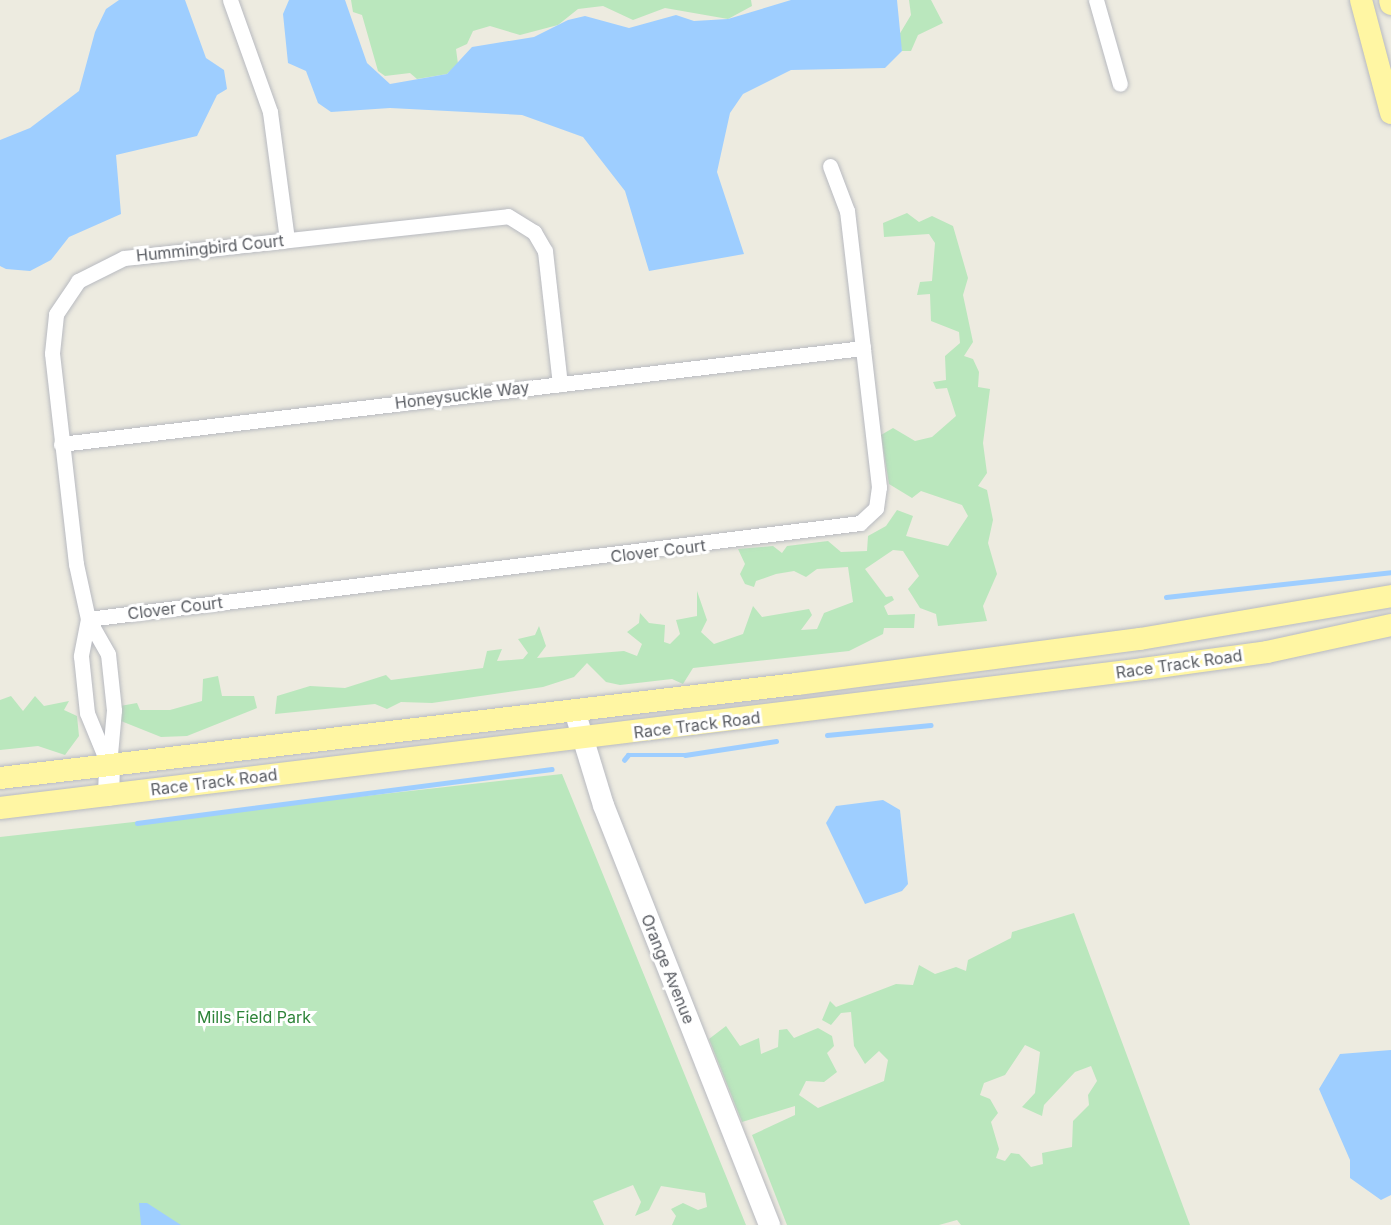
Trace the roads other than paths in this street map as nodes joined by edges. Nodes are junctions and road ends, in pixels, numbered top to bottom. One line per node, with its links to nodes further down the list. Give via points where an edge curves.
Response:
1 (230, 0): 8 (street, via 270,111)
2 (1096, 0): 5 (street)
3 (1361, 0): 4 (main road)
4 (1386, 81): 6 (main road)
5 (1120, 84)
6 (1391, 113)
7 (830, 166): 9 (street, Clover Court, via 847,211)
8 (287, 239): 10 (street, Hummingbird Court, via 499,215 522,222 544,250); 11 (street, Hummingbird Court, via 124,258 78,281 59,308 51,340)
9 (863, 348): 10 (street, Honeysuckle Way); 13 (street, Clover Court, via 879,488 876,508 852,527)
10 (560, 384): 11 (street, Honeysuckle Way)
11 (61, 444): 13 (street, Hummingbird Court)
12 (1391, 596): 17 (main road, Race Track Road)
13 (88, 619): 23 (street, Hummingbird Court, via 81,656 87,713); 23 (street, Hummingbird Court, via 108,654 114,710)
14 (1391, 625): 15 (main road, Race Track Road)
15 (1358, 633): 16 (main road); 19 (main road, Race Track Road)
16 (1391, 634)
17 (1140, 639): 18 (main road, Race Track Road); 19 (main road)
18 (1042, 652): 20 (main road); 21 (main road, Race Track Road)
19 (1143, 669): 20 (main road, Race Track Road)
20 (1045, 681): 22 (main road, Race Track Road)
21 (574, 710): 22 (street, Orange Avenue); 23 (main road, Race Track Road)
22 (582, 739): 25 (main road, Race Track Road); 27 (street, Orange Avenue, via 603,805)
23 (108, 765): 24 (main road, Race Track Road); 25 (street)
24 (0, 778)
25 (108, 795): 26 (main road, Race Track Road)
26 (0, 808)
27 (769, 1225)

